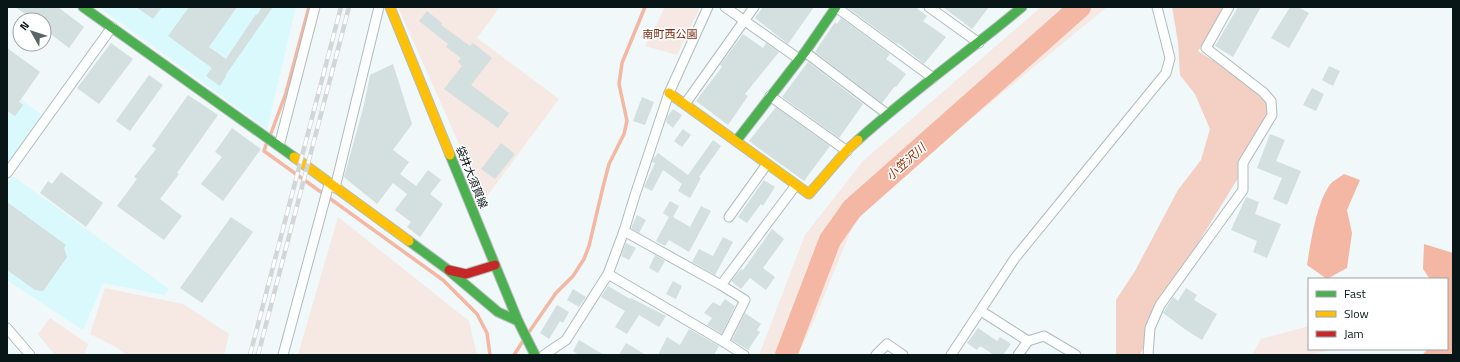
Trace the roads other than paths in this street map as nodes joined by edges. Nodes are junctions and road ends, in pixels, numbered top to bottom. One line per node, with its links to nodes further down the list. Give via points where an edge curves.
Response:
1 (84, 7): 14 (street)
2 (315, 7): 23 (street)
3 (379, 7): 28 (street)
4 (390, 7): 31 (street, 袋井大須賀線)
5 (708, 7): 18 (street)
6 (725, 7): 13 (street)
7 (754, 7): 13 (street)
8 (836, 7): 16 (street); 17 (street)
9 (929, 7): 15 (street)
10 (1022, 7): 15 (street)
11 (1157, 7): 35 (street, via 1170,58 1166,73 1015,258)
12 (1229, 7): 50 (street, via 1206,48 1263,92 1271,101 1272,115 1243,163 1243,190 1160,304 1150,328)
13 (744, 20): 16 (street); 20 (street)
14 (112, 27): 23 (street); 26 (street)
15 (979, 43): 17 (street)
16 (802, 55): 19 (street); 21 (street)
17 (933, 78): 21 (street)
18 (669, 93): 20 (street); 30 (street)
19 (770, 96): 22 (street); 24 (street)
20 (685, 104): 22 (street)
21 (887, 114): 24 (street)
22 (737, 140): 25 (street)
23 (279, 146): 28 (street)
24 (847, 151): 27 (street, via 809,194)
25 (767, 164): 27 (street); 29 (street)
26 (7, 173)
27 (796, 185): 34 (street)
28 (332, 186): 32 (street); 41 (street)
29 (729, 217)
30 (624, 231): 33 (street); 34 (street)
31 (495, 265): 32 (street, via 466,274); 36 (street, 袋井大須賀線)
32 (447, 269): 36 (street, via 498,312)
33 (608, 274): 39 (street); 43 (street, via 566,340)
34 (721, 285): 39 (street, via 745,300)
35 (981, 311): 38 (street); 47 (street)
36 (518, 321): 42 (street, 袋井大須賀線)
37 (7, 328): 40 (street)
38 (1028, 341): 48 (street); 49 (street, via 1044,336)
39 (724, 342): 44 (street)
40 (30, 355)
41 (283, 355)
42 (535, 355)
43 (544, 355)
44 (744, 355)
45 (876, 355): 46 (street, via 887,344)
46 (903, 355)
47 (950, 355)
48 (1018, 355)
49 (1076, 355)
50 (1148, 355)

